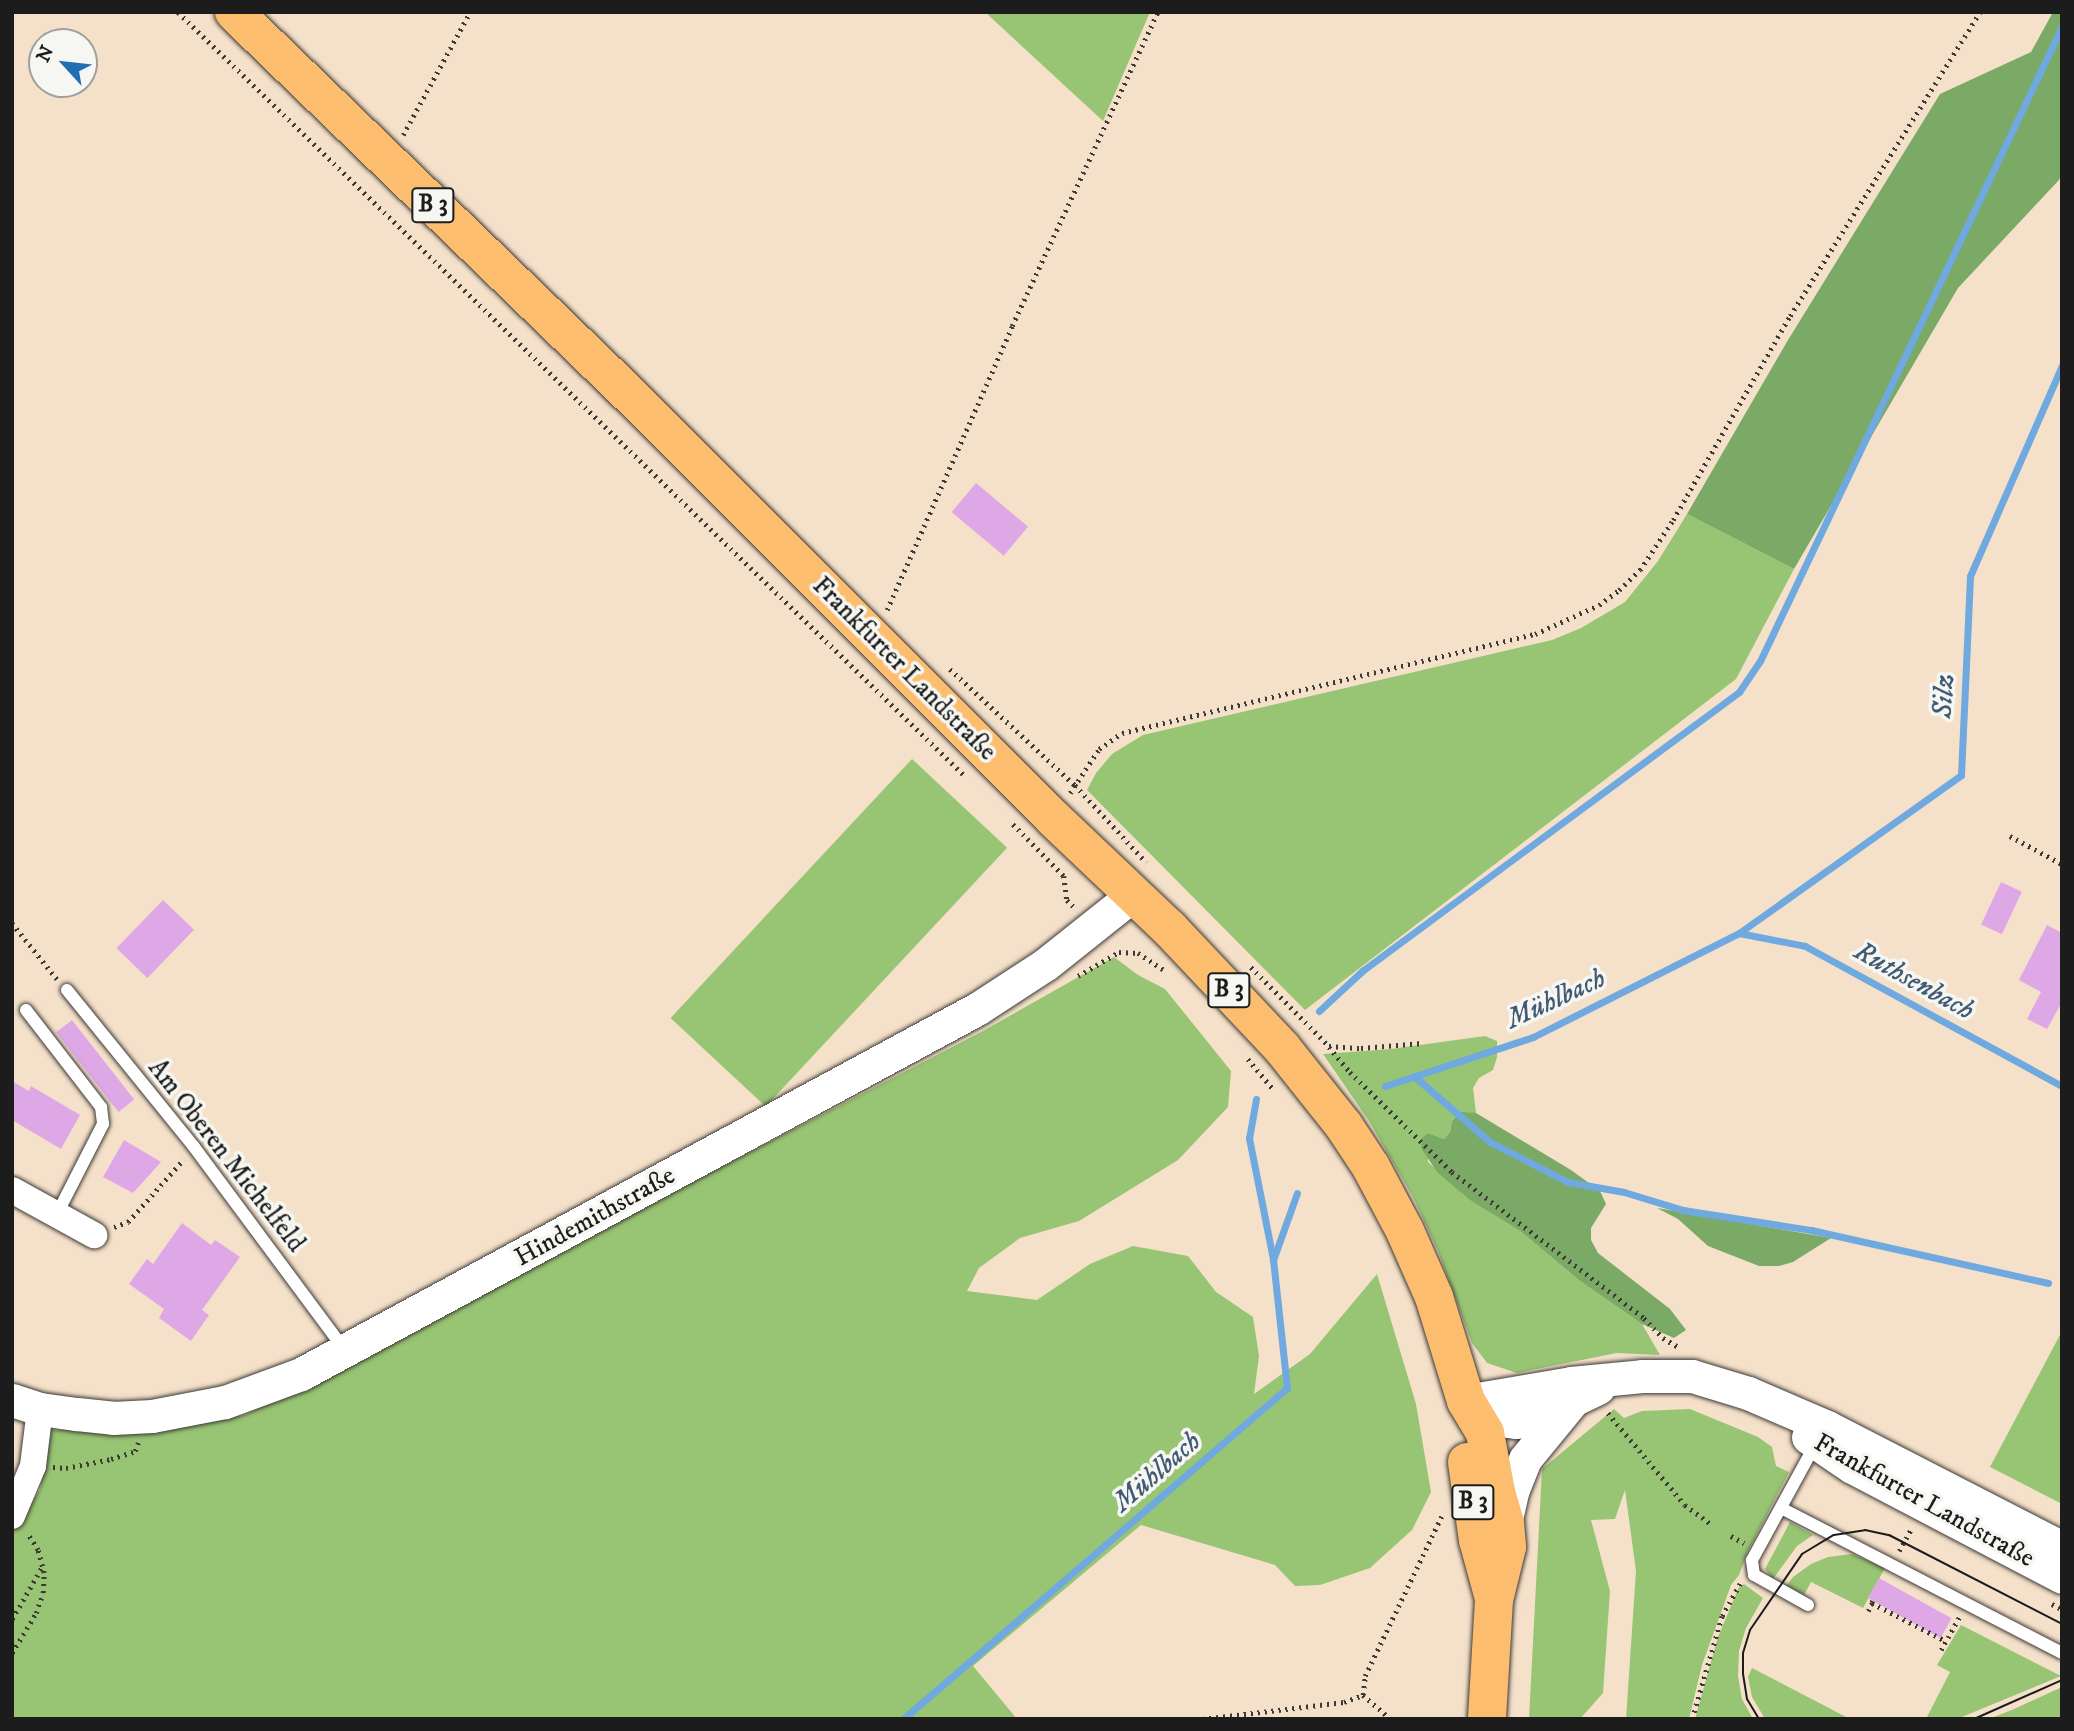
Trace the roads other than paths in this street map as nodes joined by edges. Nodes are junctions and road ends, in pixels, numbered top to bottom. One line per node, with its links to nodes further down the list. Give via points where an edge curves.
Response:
1 (234, 12): 2 (main road, Frankfurter Landstraße / B 3, via 632,397 1054,820)
2 (1143, 881): 8 (street, Hindemithstraße, via 1046,964 977,1009); 10 (main road, Frankfurter Landstraße / B 3, via 1318,1091 1371,1167 1434,1297)
3 (67, 990): 8 (lane, Am Oberen Michelfeld, via 194,1147)
4 (26, 1010): 6 (lane, via 101,1107 103,1124)
5 (12, 1190): 6 (street)
6 (57, 1214): 7 (street)
7 (94, 1235)
8 (346, 1352): 11 (street, Hindemithstraße, via 225,1402 152,1416 113,1418)
9 (1616, 1394): 10 (street, Frankfurter Landstraße, via 1520,1390); 12 (street, Frankfurter Landstraße); 13 (street, Frankfurter Landstraße, via 1667,1374 1692,1376)
10 (1466, 1401): 12 (street, Frankfurter Landstraße, via 1498,1420 1516,1422); 18 (main road, B 3, via 1485,1433); 21 (main road, B 3, via 1465,1451 1478,1540)
11 (26, 1405): 17 (street, via 33,1466)
12 (1586, 1411): 18 (street, Frankfurter Landstraße, via 1525,1460)
13 (1822, 1435): 14 (street, Frankfurter Landstraße); 15 (lane); 19 (street, Frankfurter Landstraße)
14 (1852, 1467): 16 (lane, via 1860,1486); 20 (street, Frankfurter Landstraße)
15 (1781, 1508): 22 (lane, via 1752,1560 1754,1575); 23 (lane)
16 (1921, 1519)
17 (18, 1523)
18 (1505, 1523): 21 (main road, B 3, via 1507,1547)
19 (2062, 1548)
20 (2062, 1577)
21 (1494, 1600): 24 (main road, B 3)
22 (1808, 1605)
23 (2062, 1653)
24 (1487, 1719)

